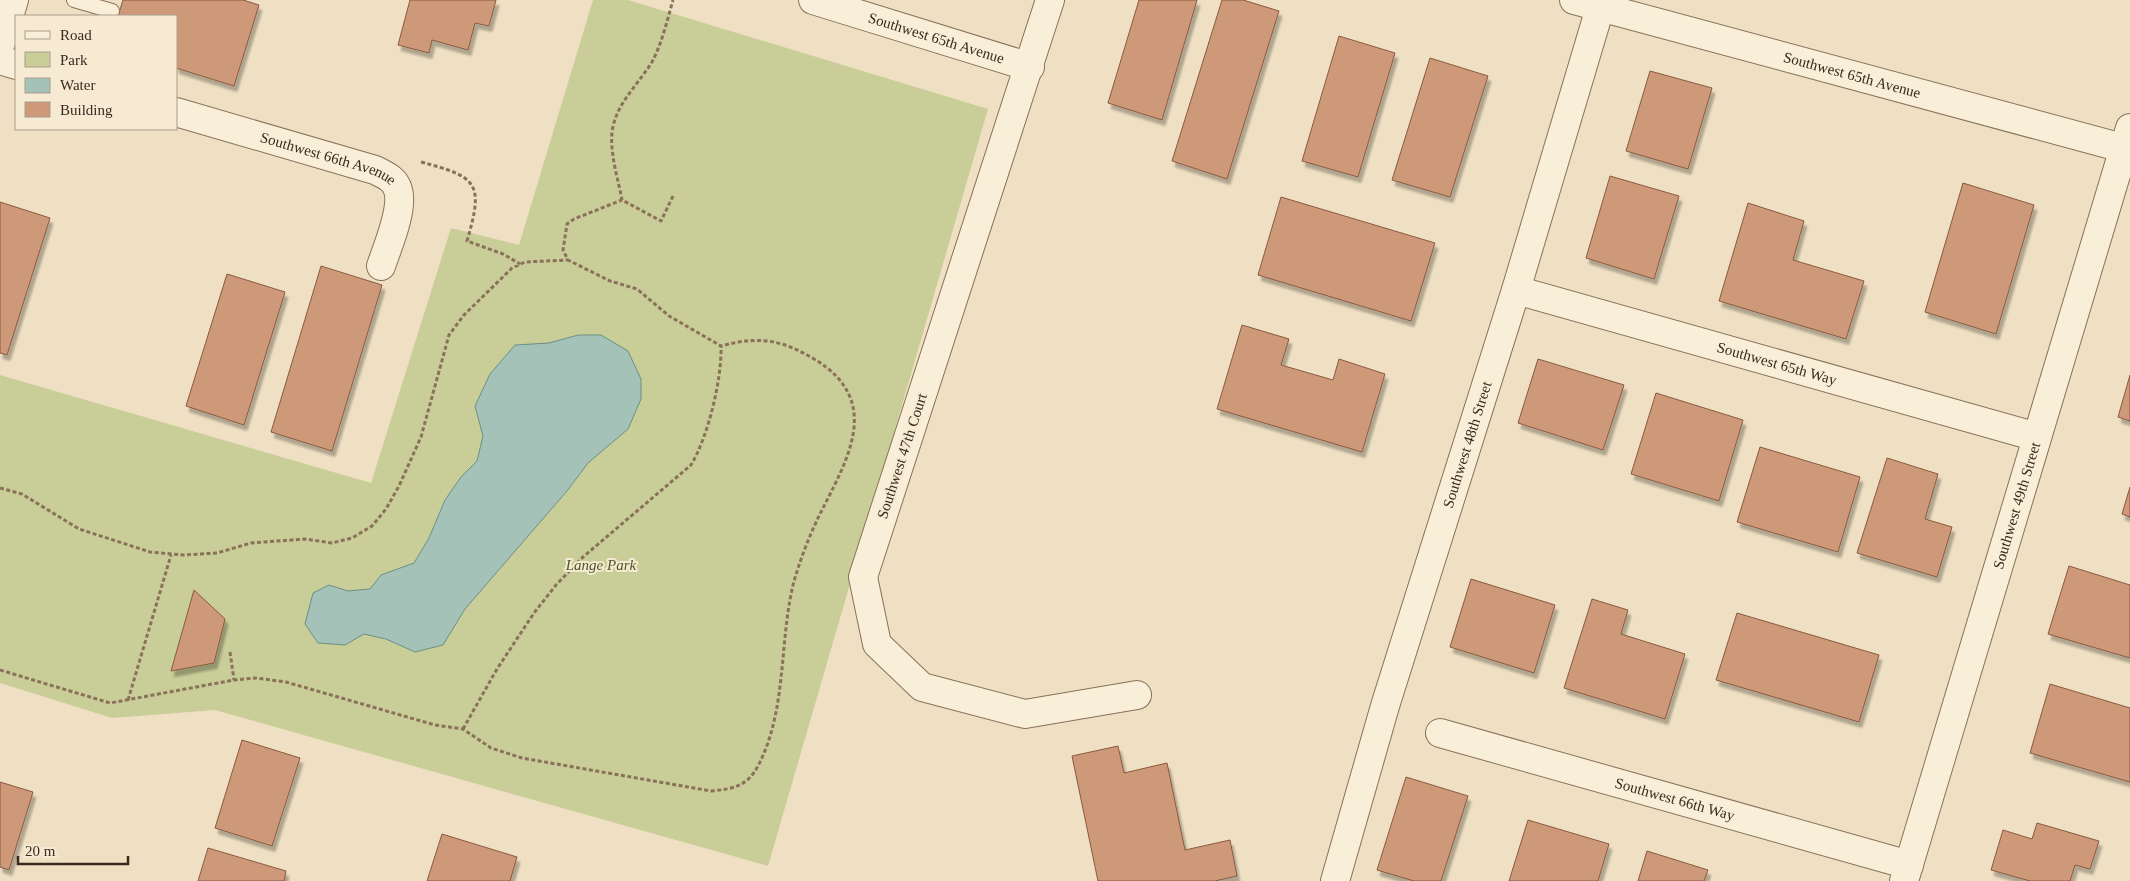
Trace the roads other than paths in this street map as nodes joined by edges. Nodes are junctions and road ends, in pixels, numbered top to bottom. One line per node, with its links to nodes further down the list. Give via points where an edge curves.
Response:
1 (14, 0): 8 (street)
2 (74, 0): 7 (lane)
3 (813, 0): 11 (street, Southwest 65th Avenue)
4 (1050, 0): 11 (street, Southwest 47th Court)
5 (1574, 0): 6 (street, Southwest 65th Avenue)
6 (1600, 8): 13 (street, Southwest 65th Avenue); 15 (street, Southwest 48th Street)
7 (112, 11)
8 (0, 46)
9 (0, 60): 10 (street)
10 (15, 64)
11 (1030, 66): 17 (street, Southwest 47th Court, via 862,577 877,644 922,687 1025,714)
12 (178, 113): 14 (street, Southwest 66th Avenue, via 376,170 391,179 399,191 398,209)
13 (2128, 142): 16 (street, Southwest 49th Street)
14 (381, 266)
15 (1516, 290): 16 (street, Southwest 65th Way); 20 (street, Southwest 48th Street, via 1385,706)
16 (2037, 436): 19 (street, Southwest 49th Street)
17 (1138, 695)
18 (1440, 733): 19 (street, Southwest 66th Way)
19 (1907, 873)
20 (1335, 881)

